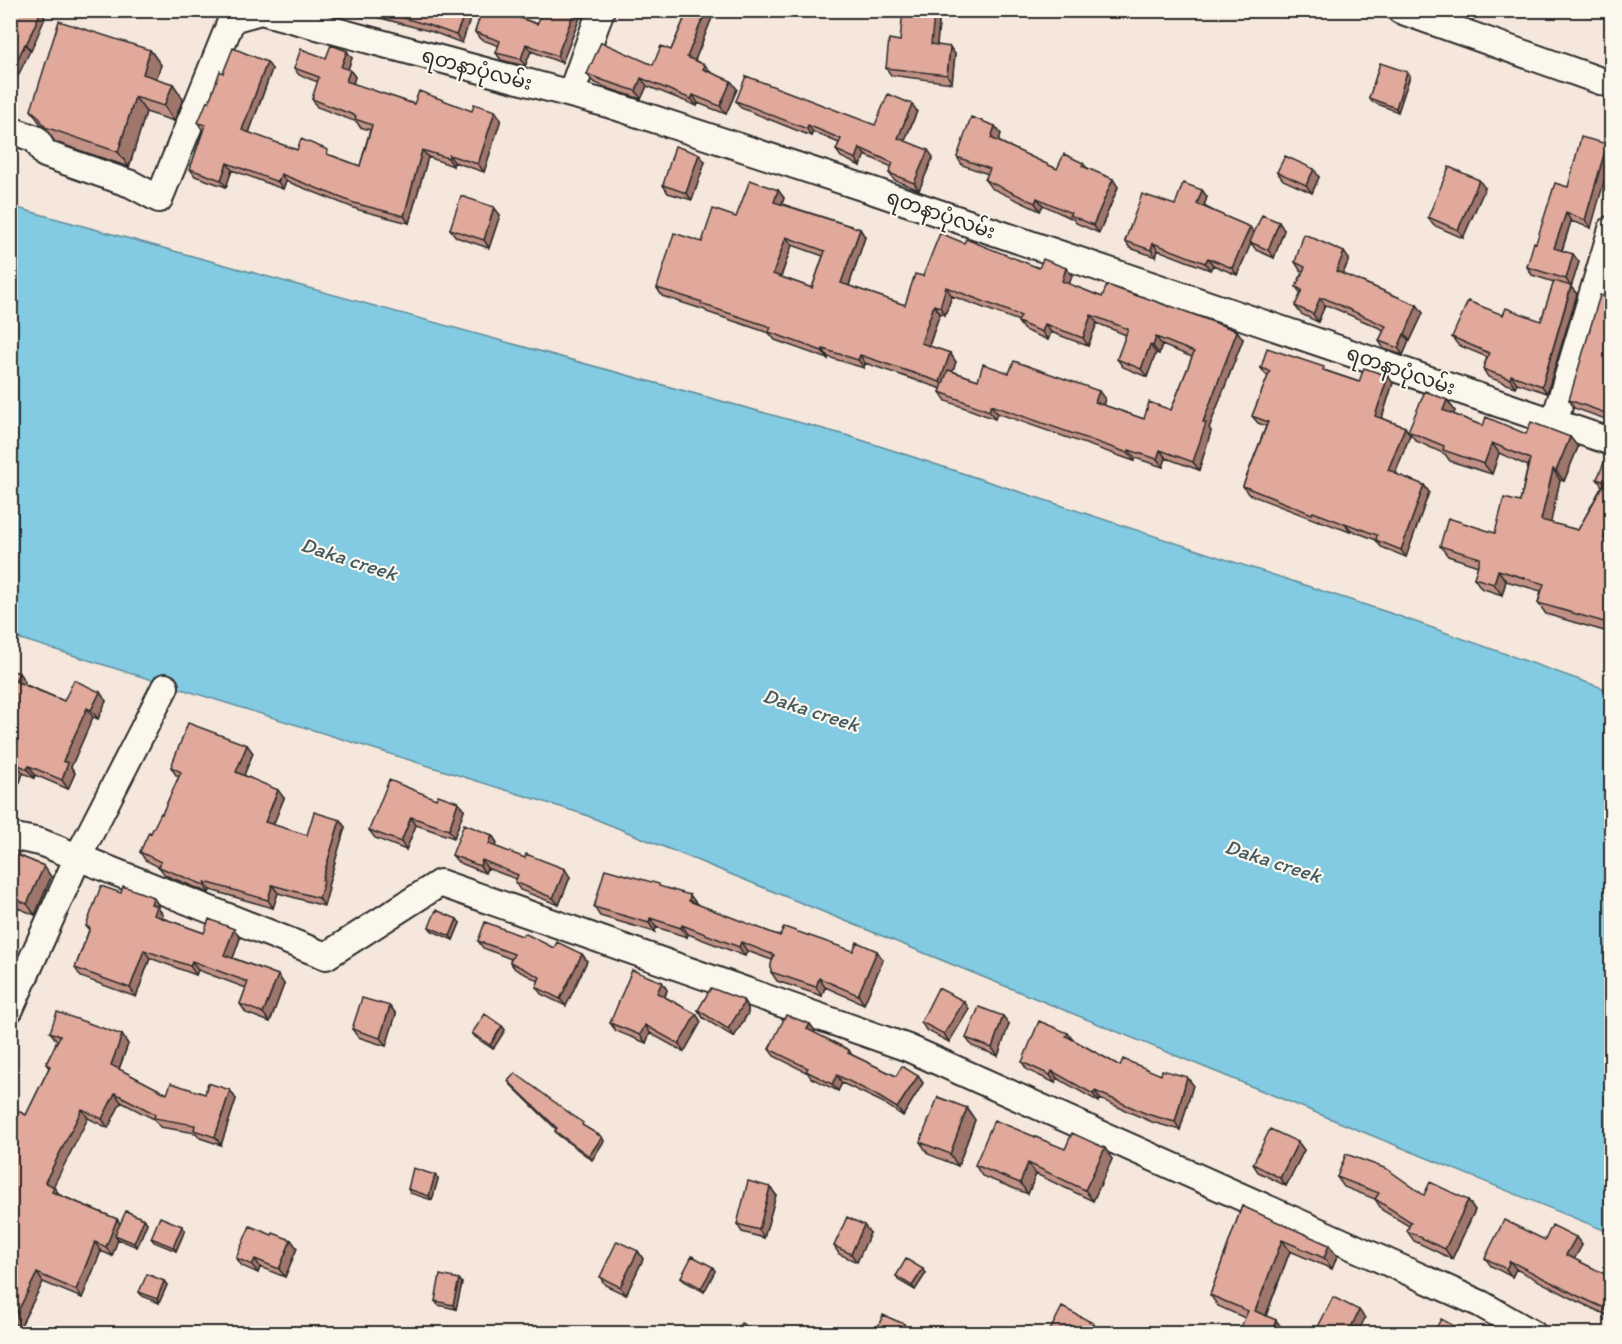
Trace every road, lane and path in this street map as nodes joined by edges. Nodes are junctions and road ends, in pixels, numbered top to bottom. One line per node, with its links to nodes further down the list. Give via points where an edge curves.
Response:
1 (601, 10): 5 (street)
2 (1400, 10): 4 (street)
3 (261, 11): 5 (street, ရတနာပုံလမ်း); 6 (street, via 232,18 159,199 131,184 45,154 36,139)
4 (1611, 85)
5 (571, 94): 8 (street, ရတနာပုံလမ်း, via 868,189)
6 (10, 130)
7 (1611, 229): 8 (street)
8 (1554, 423): 9 (street, ရတနာပုံလမ်း)
9 (1611, 442)
10 (165, 687): 12 (street)
11 (10, 836): 12 (street, via 40,842)
12 (78, 857): 13 (street); 14 (street, via 326,956 440,883 908,1048 1470,1299)
13 (10, 1010)
14 (1533, 1334)

